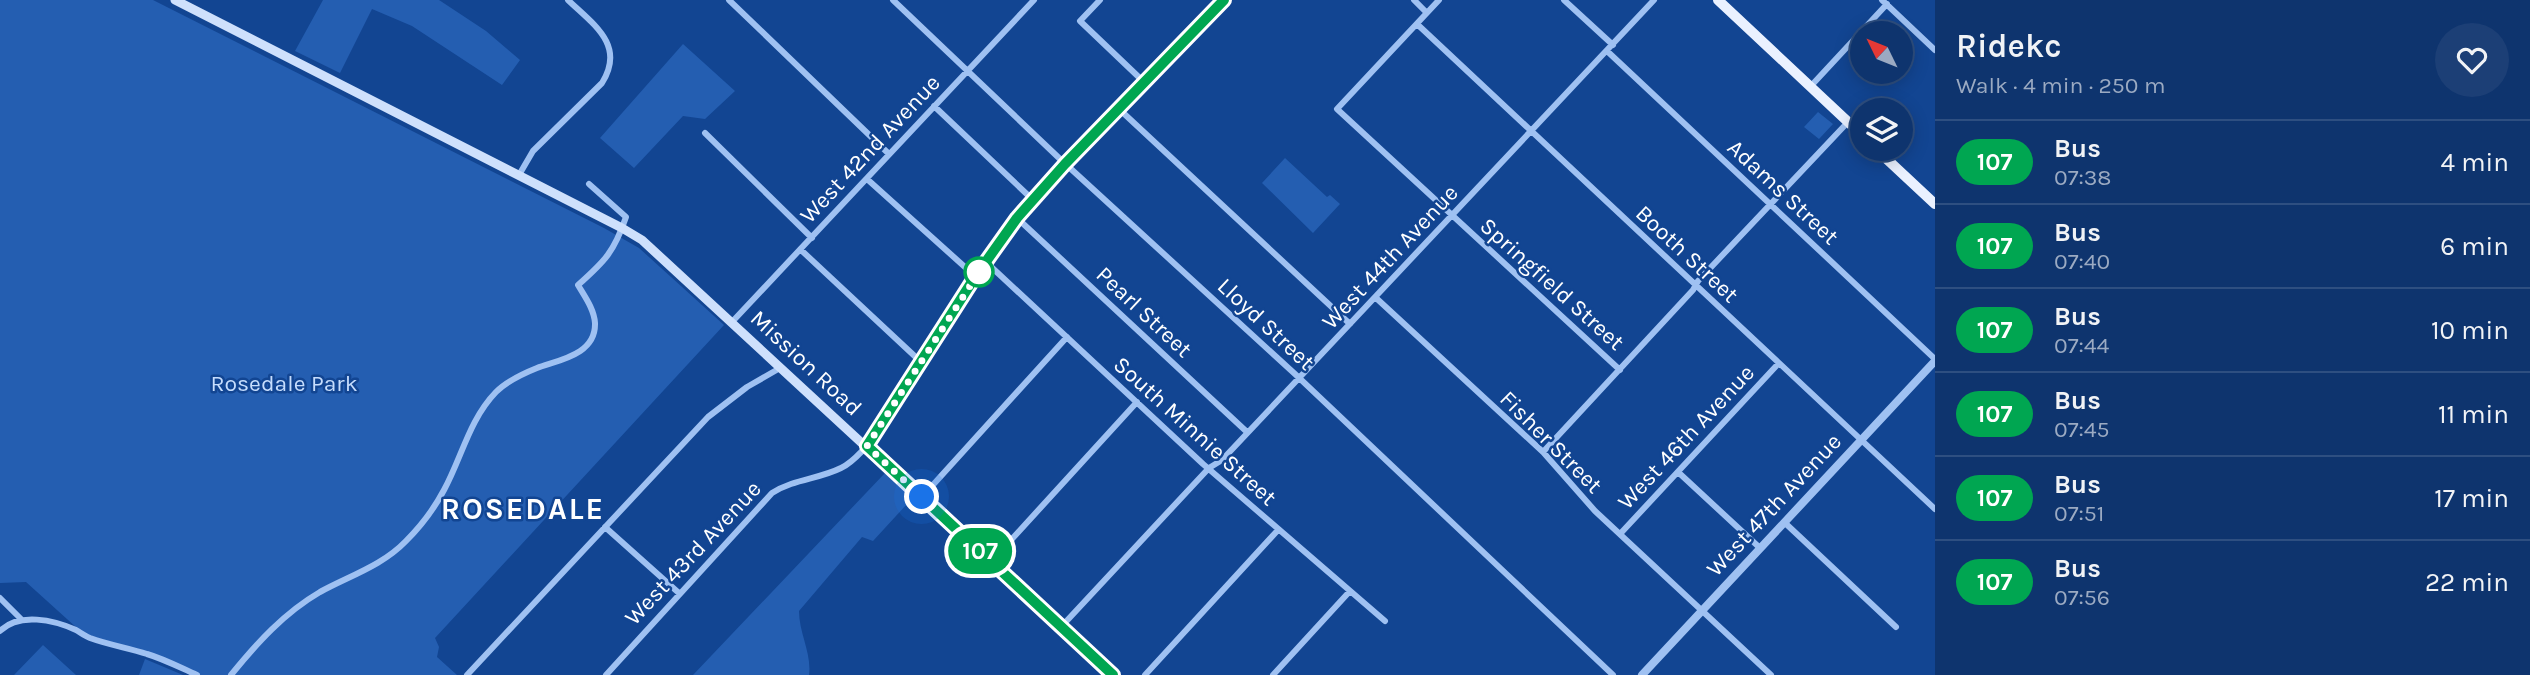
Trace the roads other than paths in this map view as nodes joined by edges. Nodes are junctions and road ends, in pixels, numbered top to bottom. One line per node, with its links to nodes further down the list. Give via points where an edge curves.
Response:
1 (175, 0): 30 (main road, Mission Road)
2 (568, 0): 30 (street, via 604,36 611,50 609,72 533,151)
3 (731, 0): 27 (street)
4 (893, 0): 19 (street, Lloyd Street)
5 (1034, 0): 19 (street, West 42nd Avenue)
6 (1100, 0): 20 (street, via 1080,21)
7 (1224, 0): 20 (street, West 43rd Avenue)
8 (1413, 0): 14 (street)
9 (1439, 0): 14 (street)
10 (1564, 0): 16 (street)
11 (1654, 0): 16 (street, West 44th Avenue)
12 (1718, 0): 21 (main road)
13 (1885, 2): 17 (street); 21 (street)
14 (1427, 13): 15 (street)
15 (1417, 24): 25 (street, Booth Street); 36 (street, Springfield Street, via 1337,109)
16 (1613, 45): 18 (street, West 44th Avenue)
17 (1935, 50)
18 (1607, 51): 25 (street, West 44th Avenue); 34 (street, Adams Street)
19 (967, 71): 22 (street, West 42nd Avenue); 29 (street, Lloyd Street)
20 (1146, 82): 23 (street, West 43rd Avenue)
21 (1810, 87): 24 (main road)
22 (934, 106): 27 (street, West 42nd Avenue); 33 (street)
23 (1119, 109): 29 (street, West 43rd Avenue); 46 (street)
24 (1848, 122): 34 (street)
25 (1531, 131): 36 (street, West 44th Avenue); 43 (street, Booth Street)
26 (705, 133): 39 (street)
27 (889, 154): 31 (street, West 42nd Avenue)
28 (1889, 161): 35 (main road)
29 (1065, 164): 33 (street, West 43rd Avenue); 53 (street, Lloyd Street)
30 (519, 175): 38 (main road, Mission Road)
31 (867, 179): 39 (street, West 42nd Avenue); 42 (street)
32 (589, 184): 38 (street, Mission Road, via 625,215)
33 (1032, 199): 37 (street, West 43rd Avenue)
34 (1770, 204): 43 (street); 48 (street, Adams Street)
35 (1935, 204)
36 (1453, 217): 44 (street, West 44th Avenue); 52 (street, Springfield Street)
37 (1017, 218): 41 (street, West 43rd Avenue); 55 (street, Pearl Street)
38 (622, 228): 45 (main road, Mission Road, via 642,240); 79 (street, via 614,247 578,285 595,325 583,349 515,377 497,391 481,410 445,489 405,543 387,558 297,608)
39 (813, 238): 40 (street, West 42nd Avenue)
40 (801, 250): 45 (street, West 42nd Avenue); 49 (street)
41 (986, 262): 42 (street, West 43rd Avenue); 47 (street, South Minnie Street)
42 (975, 277): 49 (street, West 43rd Avenue)
43 (1696, 286): 50 (street, Booth Street); 52 (street)
44 (1375, 297): 46 (street, West 44th Avenue); 58 (street, Fisher Street)
45 (732, 322): 51 (main road, Mission Road)
46 (1350, 324): 53 (street, West 44th Avenue)
47 (1067, 338): 54 (street, South Minnie Street); 61 (street)
48 (1935, 360): 56 (street, West 47th Avenue)
49 (921, 362): 57 (street, West 43rd Avenue)
50 (1778, 364): 56 (street, Booth Street); 60 (street, West 46th Avenue)
51 (780, 368): 57 (main road, Mission Road); 64 (street, via 708,417)
52 (1620, 370): 58 (street)
53 (1300, 379): 55 (street, West 44th Avenue); 85 (street, Lloyd Street)
54 (1137, 402): 59 (street, South Minnie Street); 68 (street)
55 (1247, 432): 59 (street, West 44th Avenue)
56 (1861, 440): 62 (street, Booth Street); 63 (street, West 47th Avenue)
57 (867, 446): 61 (main road, Mission Road); 70 (street, West 43rd Avenue, via 842,468 786,484 772,493)
58 (1543, 452): 66 (street, Fisher Street)
59 (1209, 468): 65 (street, South Minnie Street); 75 (street, West 44th Avenue)
60 (1678, 472): 66 (street, West 46th Avenue); 67 (street)
61 (922, 497): 68 (main road, Mission Road)
62 (1935, 509)
63 (1784, 522): 67 (street, West 47th Avenue); 76 (street)
64 (606, 527): 70 (street); 80 (street)
65 (1278, 530): 69 (street, South Minnie Street); 83 (street)
66 (1620, 534): 72 (street, Fisher Street)
67 (1760, 548): 72 (street, West 47th Avenue)
68 (991, 562): 75 (main road, Mission Road)
69 (1350, 591): 74 (street, South Minnie Street); 84 (street)
70 (680, 594): 81 (street, West 43rd Avenue)
71 (0, 597): 73 (street)
72 (1702, 611): 86 (street, West 47th Avenue); 87 (street, Fisher Street)
73 (22, 620): 77 (street); 78 (street, via 53,622)
74 (1385, 621)
75 (1061, 627): 82 (main road, Mission Road)
76 (1896, 627)
77 (0, 631)
78 (197, 675)
79 (231, 675)
80 (467, 675)
81 (606, 675)
82 (1113, 675)
83 (1145, 675)
84 (1273, 675)
85 (1614, 675)
86 (1642, 675)
87 (1771, 675)

